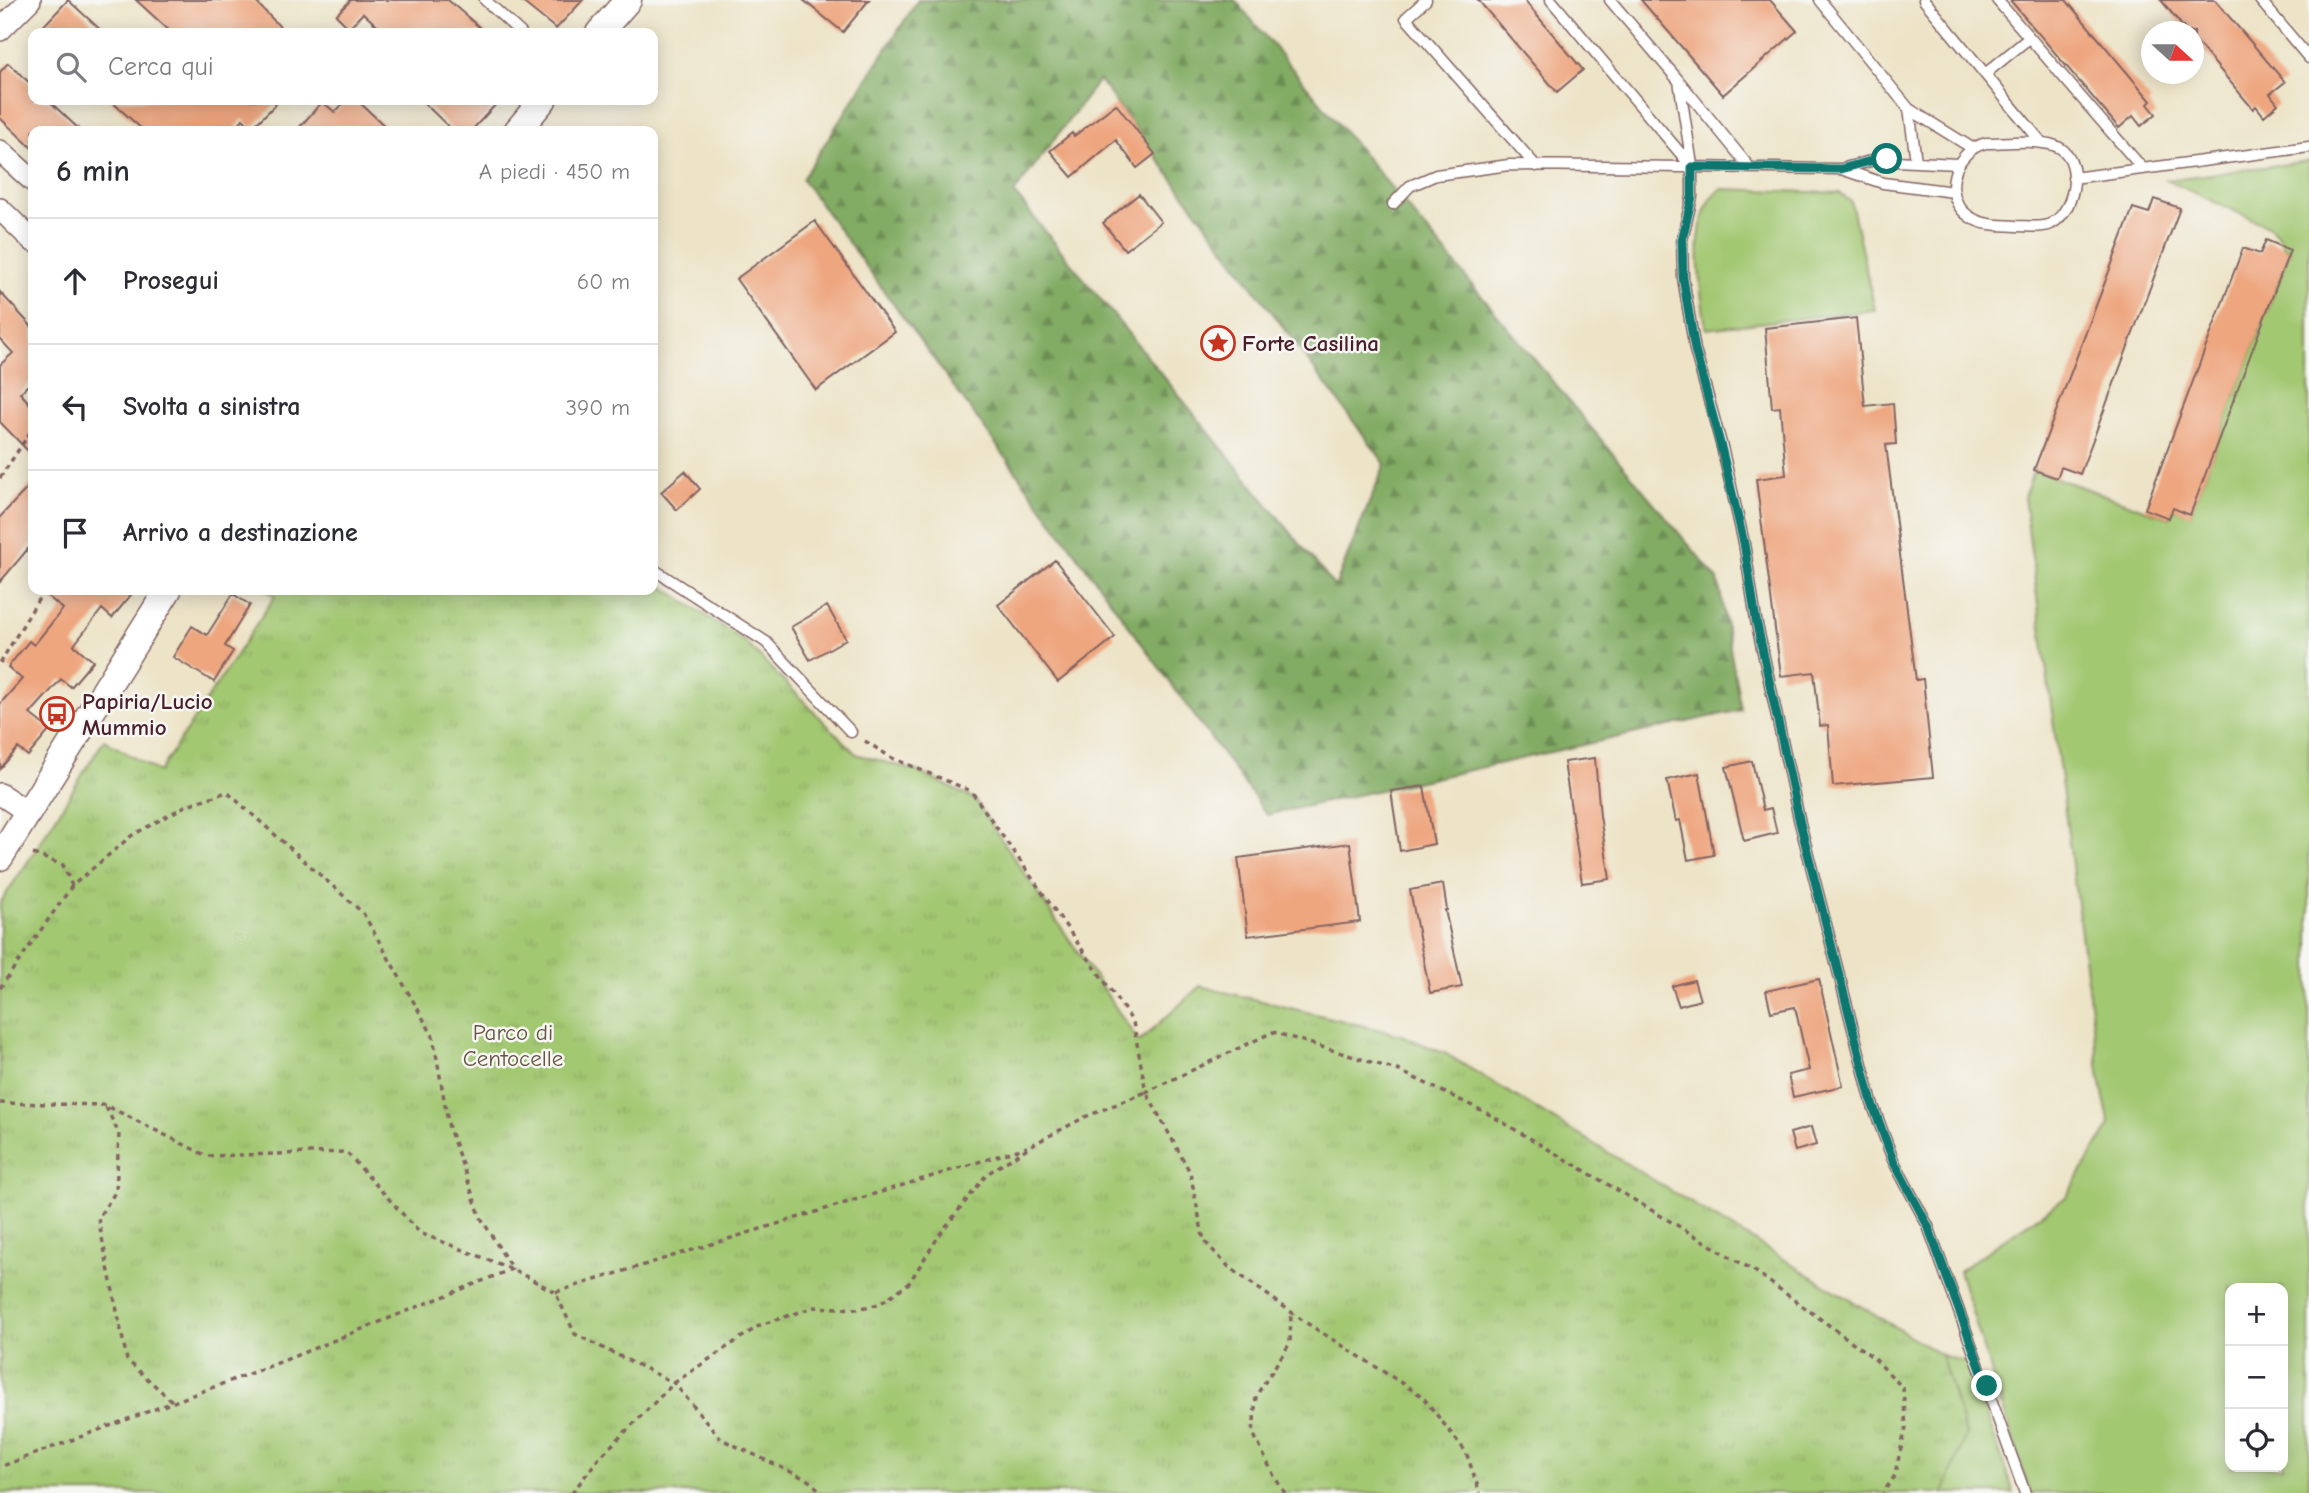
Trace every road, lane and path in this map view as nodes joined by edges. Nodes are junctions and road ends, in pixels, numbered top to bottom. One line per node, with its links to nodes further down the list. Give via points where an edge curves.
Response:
1 (30, 0): 13 (street)
2 (485, 0): 11 (lane)
3 (628, 0): 12 (street)
4 (1426, 0): 27 (lane, via 1406,18)
5 (1551, 0): 28 (lane)
6 (1609, 0): 17 (lane)
7 (1820, 0): 19 (lane)
8 (1924, 0): 16 (lane)
9 (1997, 0): 14 (lane)
10 (2260, 0): 15 (lane)
11 (516, 28)
12 (603, 28)
13 (0, 30)
14 (2029, 38): 16 (lane); 31 (lane)
15 (2309, 58)
16 (1985, 74): 21 (lane)
17 (1679, 81): 28 (lane); 29 (lane)
18 (539, 105): 20 (street)
19 (1909, 109): 23 (lane); 25 (lane)
20 (521, 126)
21 (2042, 143): 23 (lane, via 1986,143); 33 (lane, via 2066,152)
22 (2309, 147): 31 (lane)
23 (1972, 148): 26 (lane)
24 (0, 150): 32 (street)
25 (1916, 161): 26 (lane); 30 (lane, via 1874,160)
26 (1958, 164): 34 (lane)
27 (1536, 166): 28 (lane); 35 (lane, via 1508,165 1436,175 1410,186)
28 (1692, 167): 29 (lane); 66 (lane, via 1692,197 1682,240 1683,278 1695,350 1744,543 1800,823 1872,1103 1893,1160 1928,1226)
29 (1750, 168): 30 (lane)
30 (1841, 169): 34 (lane, via 1883,183)
31 (2143, 169): 33 (lane)
32 (28, 175)
33 (2073, 178): 34 (lane, via 2066,208 2054,223 2040,227 1980,222 1960,208)
34 (1954, 192)
35 (1393, 204)
36 (0, 209): 37 (street)
37 (28, 236)
38 (28, 436): 39 (path)
39 (0, 478)
40 (658, 572): 44 (lane, via 765,642)
41 (41, 595): 43 (path)
42 (165, 595): 46 (street)
43 (0, 663)
44 (851, 732): 51 (path, via 892,758 971,791 1133,1022)
45 (0, 794): 46 (street)
46 (29, 813): 48 (street)
47 (33, 854): 49 (path, via 63,865)
48 (0, 858)
49 (72, 886): 50 (path); 55 (path, via 131,836 187,804 227,792 363,913 433,1036 449,1128 481,1218)
50 (0, 988)
51 (1146, 1092): 54 (path); 57 (path, via 1190,1172 1204,1241 1229,1267); 65 (path, via 1273,1032 1400,1071 1487,1112 1756,1272 1874,1358 1903,1388 1906,1428 1894,1477)
52 (0, 1102): 53 (path)
53 (104, 1105): 55 (path, via 207,1156 346,1152 420,1233); 59 (path, via 120,1134 116,1191 98,1218 127,1360)
54 (1032, 1145): 56 (path); 58 (path, via 987,1174 909,1283 879,1304 857,1309 815,1307 760,1325)
55 (512, 1269): 56 (path); 59 (path)
56 (555, 1292): 58 (path, via 575,1334)
57 (1291, 1312): 63 (path, via 1290,1343 1256,1396 1253,1433); 64 (path, via 1422,1396 1466,1452)
58 (674, 1383): 61 (path, via 599,1458); 62 (path, via 721,1439 808,1480)
59 (173, 1402): 60 (path)
60 (0, 1467)
61 (572, 1493)
62 (823, 1493)
63 (1286, 1493)
64 (1480, 1493)
65 (1883, 1493)
66 (2025, 1493)

